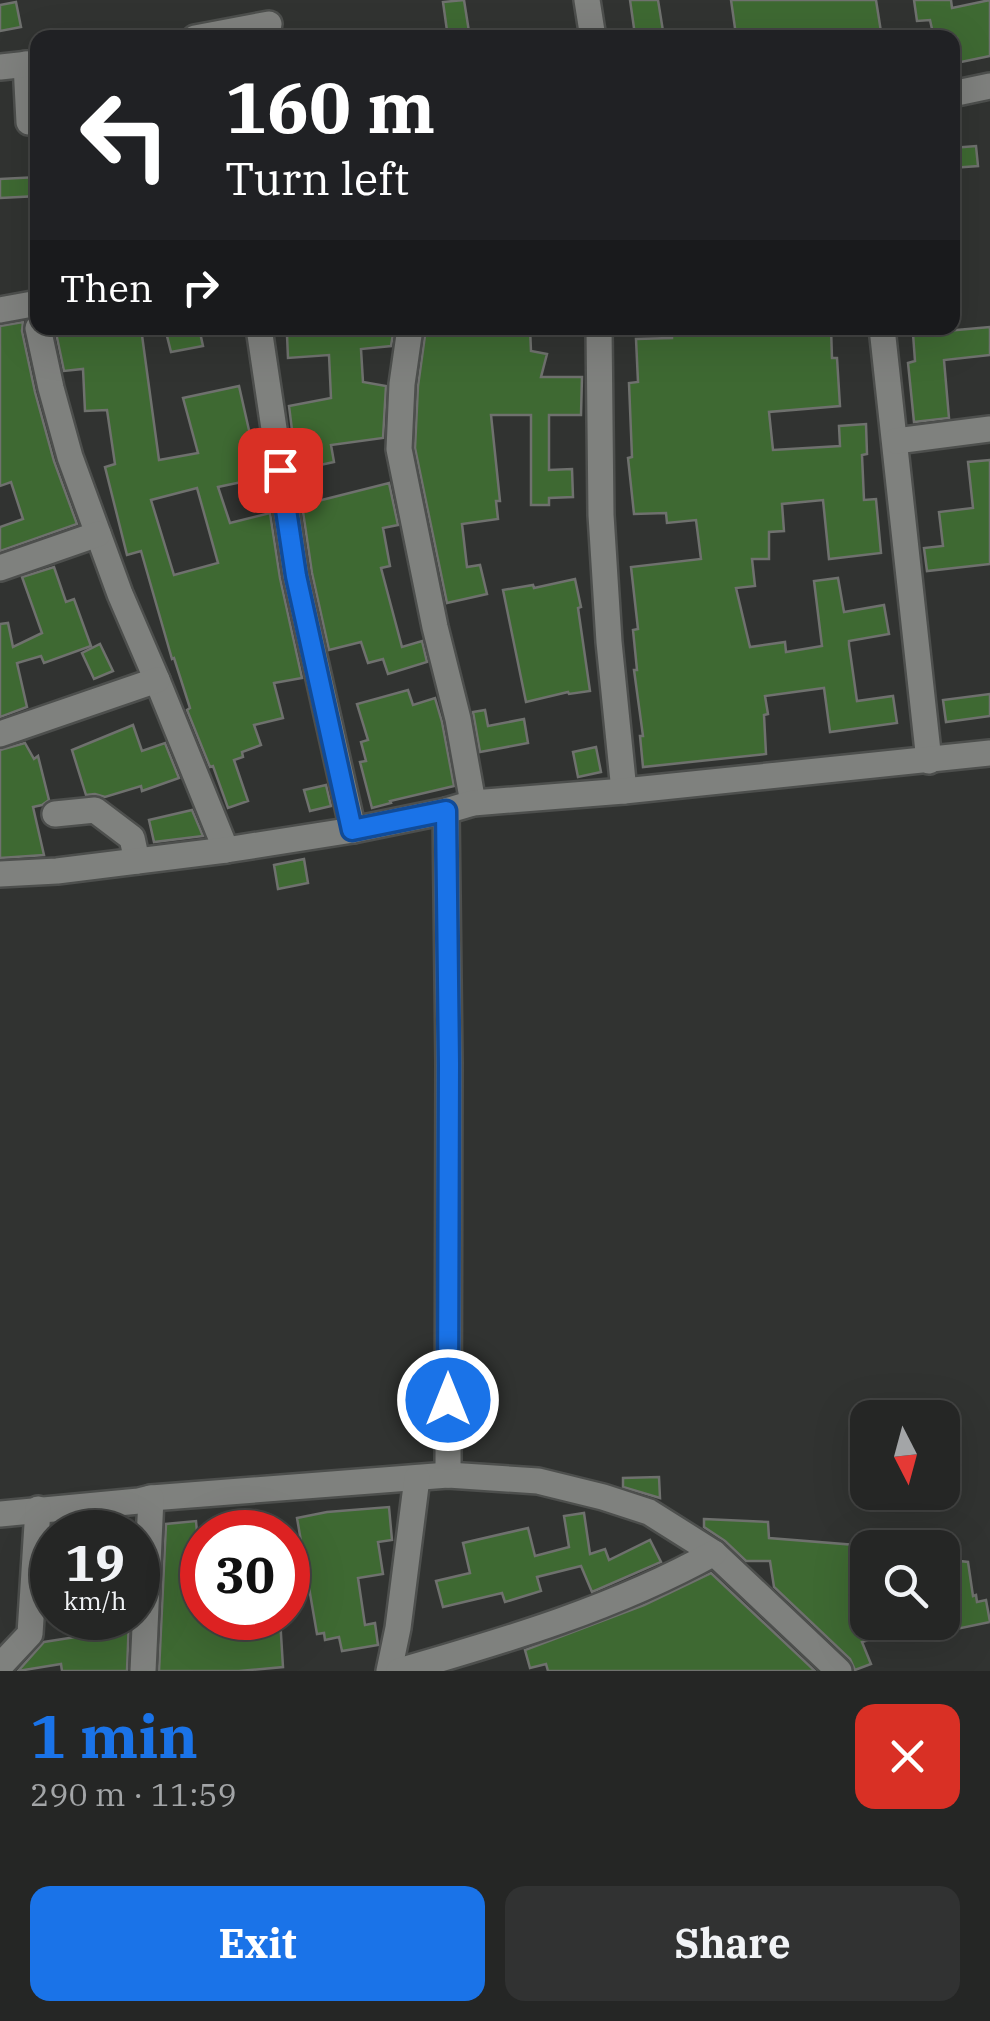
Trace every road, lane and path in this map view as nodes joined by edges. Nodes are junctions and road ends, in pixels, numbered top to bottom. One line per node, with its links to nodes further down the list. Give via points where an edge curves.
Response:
1 (587, 0): 4 (street)
2 (267, 21): 3 (street)
3 (229, 30)
4 (592, 30)
5 (21, 65): 8 (street)
6 (990, 86): 7 (street)
7 (960, 92)
8 (30, 122)
9 (0, 310): 10 (street)
10 (30, 313)
11 (42, 335): 18 (street, via 60,420)
12 (260, 335): 28 (street, via 296,576)
13 (409, 335): 25 (street, via 399,449)
14 (600, 335): 24 (street, via 601,514)
15 (883, 335): 17 (street)
16 (990, 429): 17 (street)
17 (896, 440): 23 (street)
18 (98, 534): 19 (street); 20 (street)
19 (0, 568)
20 (157, 680): 21 (street); 29 (street)
21 (0, 734)
22 (990, 753): 23 (street)
23 (929, 760): 24 (street)
24 (624, 791): 25 (street)
25 (473, 803): 26 (street)
26 (446, 811): 28 (street); 32 (street)
27 (55, 814): 30 (street, via 95,810 132,838)
28 (352, 830): 29 (street)
29 (226, 850): 30 (street)
30 (137, 861): 31 (street)
31 (0, 874)
32 (448, 1475): 33 (street); 38 (street, via 538,1481 603,1497 649,1512)
33 (418, 1478): 34 (street); 42 (street)
34 (151, 1498): 35 (street); 41 (street)
35 (38, 1510)
36 (30, 1511): 37 (street)
37 (0, 1514)
38 (714, 1553): 43 (street, via 584,1614); 44 (street)
39 (30, 1634): 40 (street)
40 (0, 1666)
41 (143, 1671)
42 (389, 1671)
43 (399, 1671)
44 (839, 1671)

